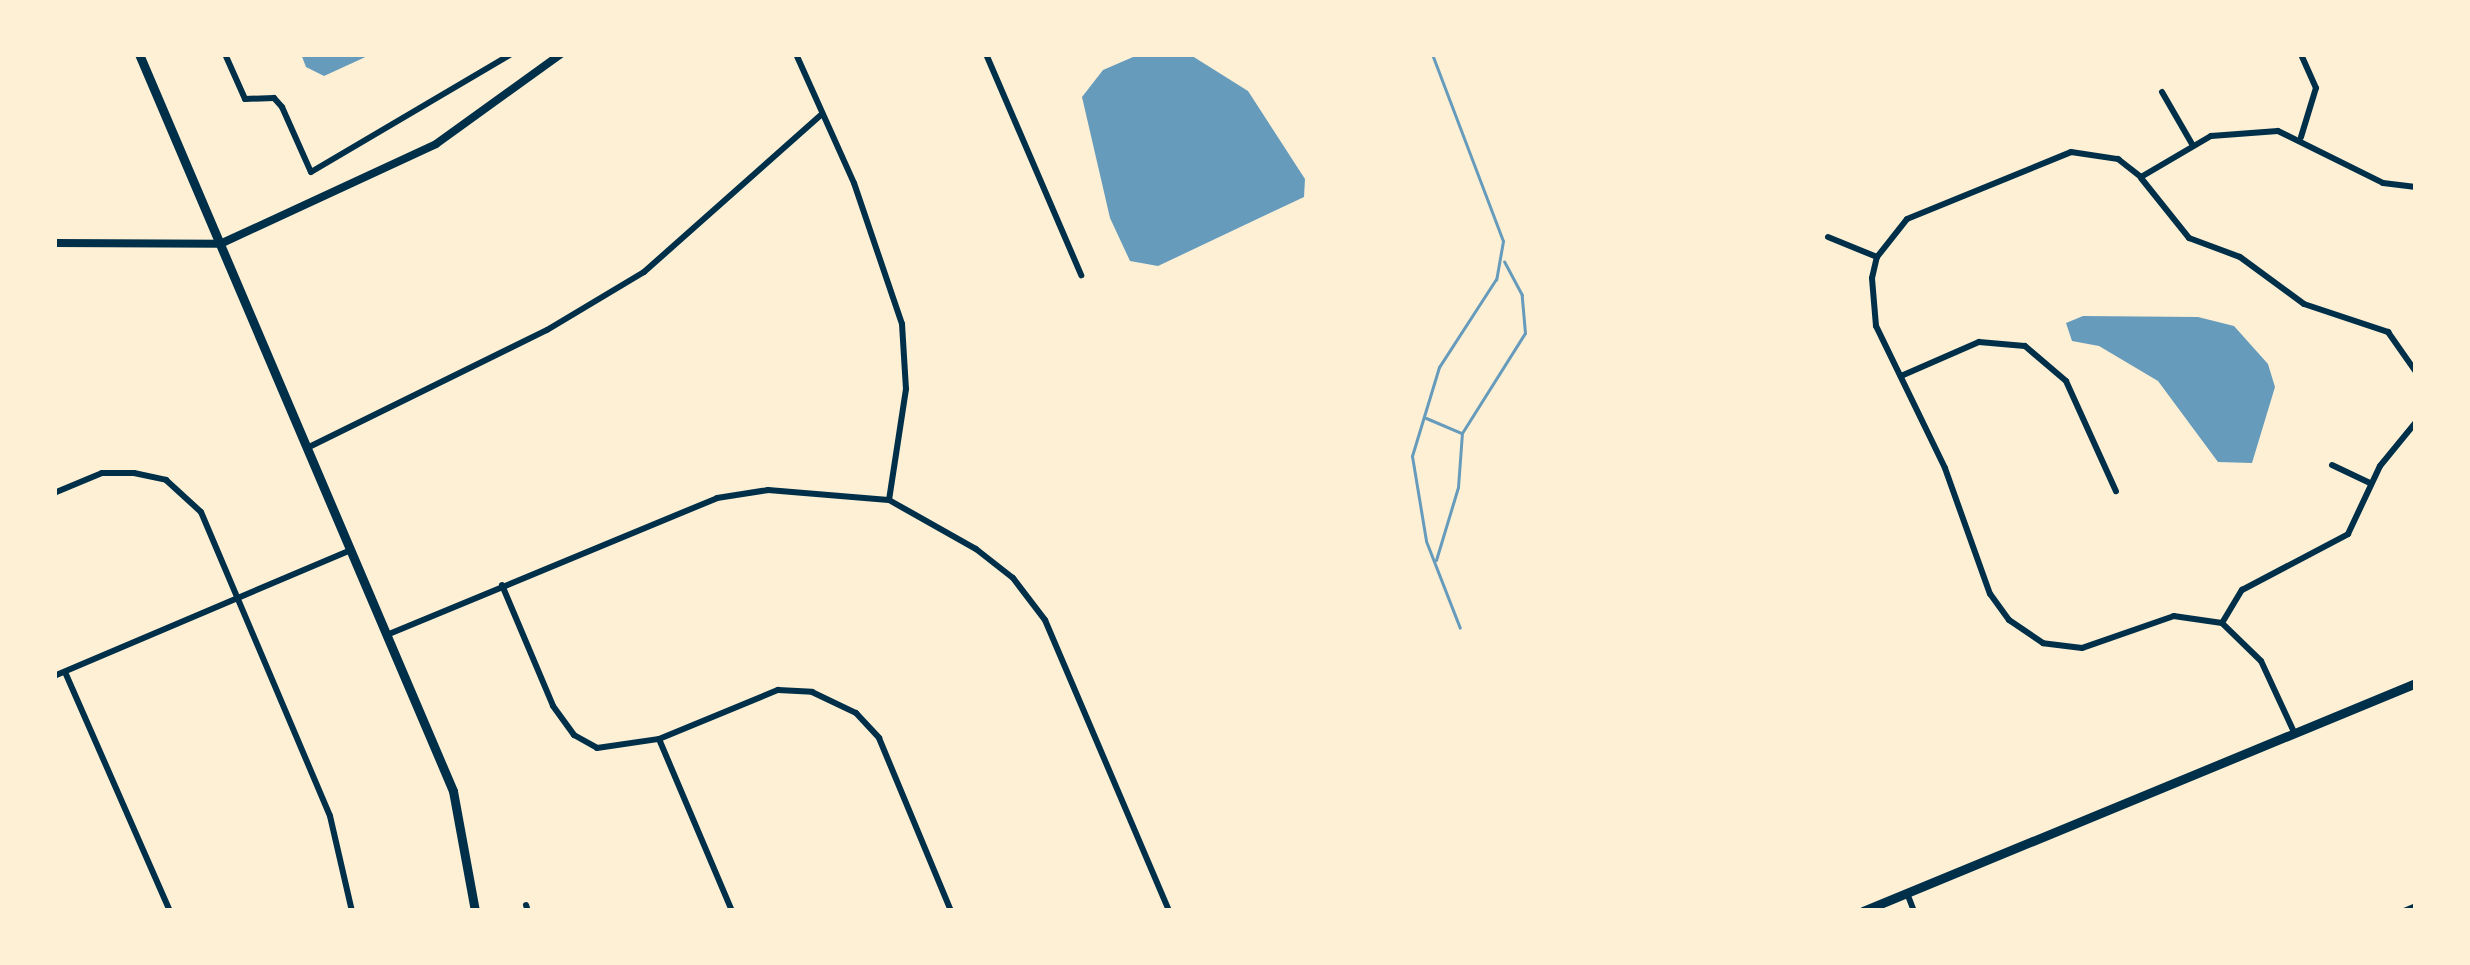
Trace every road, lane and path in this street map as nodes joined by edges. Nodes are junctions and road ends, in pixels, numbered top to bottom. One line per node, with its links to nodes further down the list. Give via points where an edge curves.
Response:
1 (139, 54): 16 (main road)
2 (225, 54): 3 (street, via 245,99 274,98 282,107 311,172)
3 (511, 54)
4 (561, 54): 16 (street, via 436,144)
5 (796, 54): 9 (street)
6 (986, 54): 18 (street)
7 (2301, 54): 10 (street, via 2316,88)
8 (2162, 92): 11 (street)
9 (822, 114): 22 (street, via 644,272 547,330); 27 (street, via 902,324 906,389)
10 (2300, 137): 11 (street, via 2252,129); 13 (street, via 2383,183)
11 (2192, 144): 12 (street)
12 (2140, 177): 17 (street, via 2105,156 2051,157 1907,219); 19 (street, via 2189,238 2240,257 2304,304 2388,332)
13 (2416, 187)
14 (1828, 237): 17 (street)
15 (54, 243): 16 (street)
16 (220, 244): 22 (main road)
17 (1877, 257): 20 (street, via 1872,310)
18 (1081, 275)
19 (2416, 372)
20 (1901, 376): 25 (street, via 1979,342 2025,346 2066,380); 31 (street, via 1990,594 2024,634 2082,648 2174,616)
21 (2416, 422): 24 (street)
22 (307, 448): 28 (main road)
23 (2332, 465): 24 (street)
24 (2370, 483): 31 (street, via 2339,543 2252,582)
25 (2116, 491)
26 (54, 493): 30 (street, via 102,473 166,480 201,512)
27 (889, 500): 29 (street, via 768,490 717,498); 45 (street, via 976,549 1045,620)
28 (352, 550): 30 (street); 32 (main road)
29 (502, 585): 32 (street); 37 (street, via 553,706 574,735 597,748)
30 (241, 599): 33 (street); 41 (street, via 329,816)
31 (2222, 623): 36 (street, via 2261,661)
32 (389, 634): 42 (main road, via 453,791)
33 (65, 672): 34 (street); 40 (street)
34 (54, 676)
35 (2416, 683): 36 (main road)
36 (2294, 732): 38 (main road)
37 (659, 739): 43 (street); 44 (street, via 778,690 830,700 879,738)
38 (1907, 892): 46 (main road); 47 (street)
39 (2416, 906): 48 (street)
40 (170, 911)
41 (352, 911)
42 (475, 911)
43 (732, 911)
44 (951, 911)
45 (1169, 911)
46 (1863, 911)
47 (1914, 911)
48 (2404, 911)

